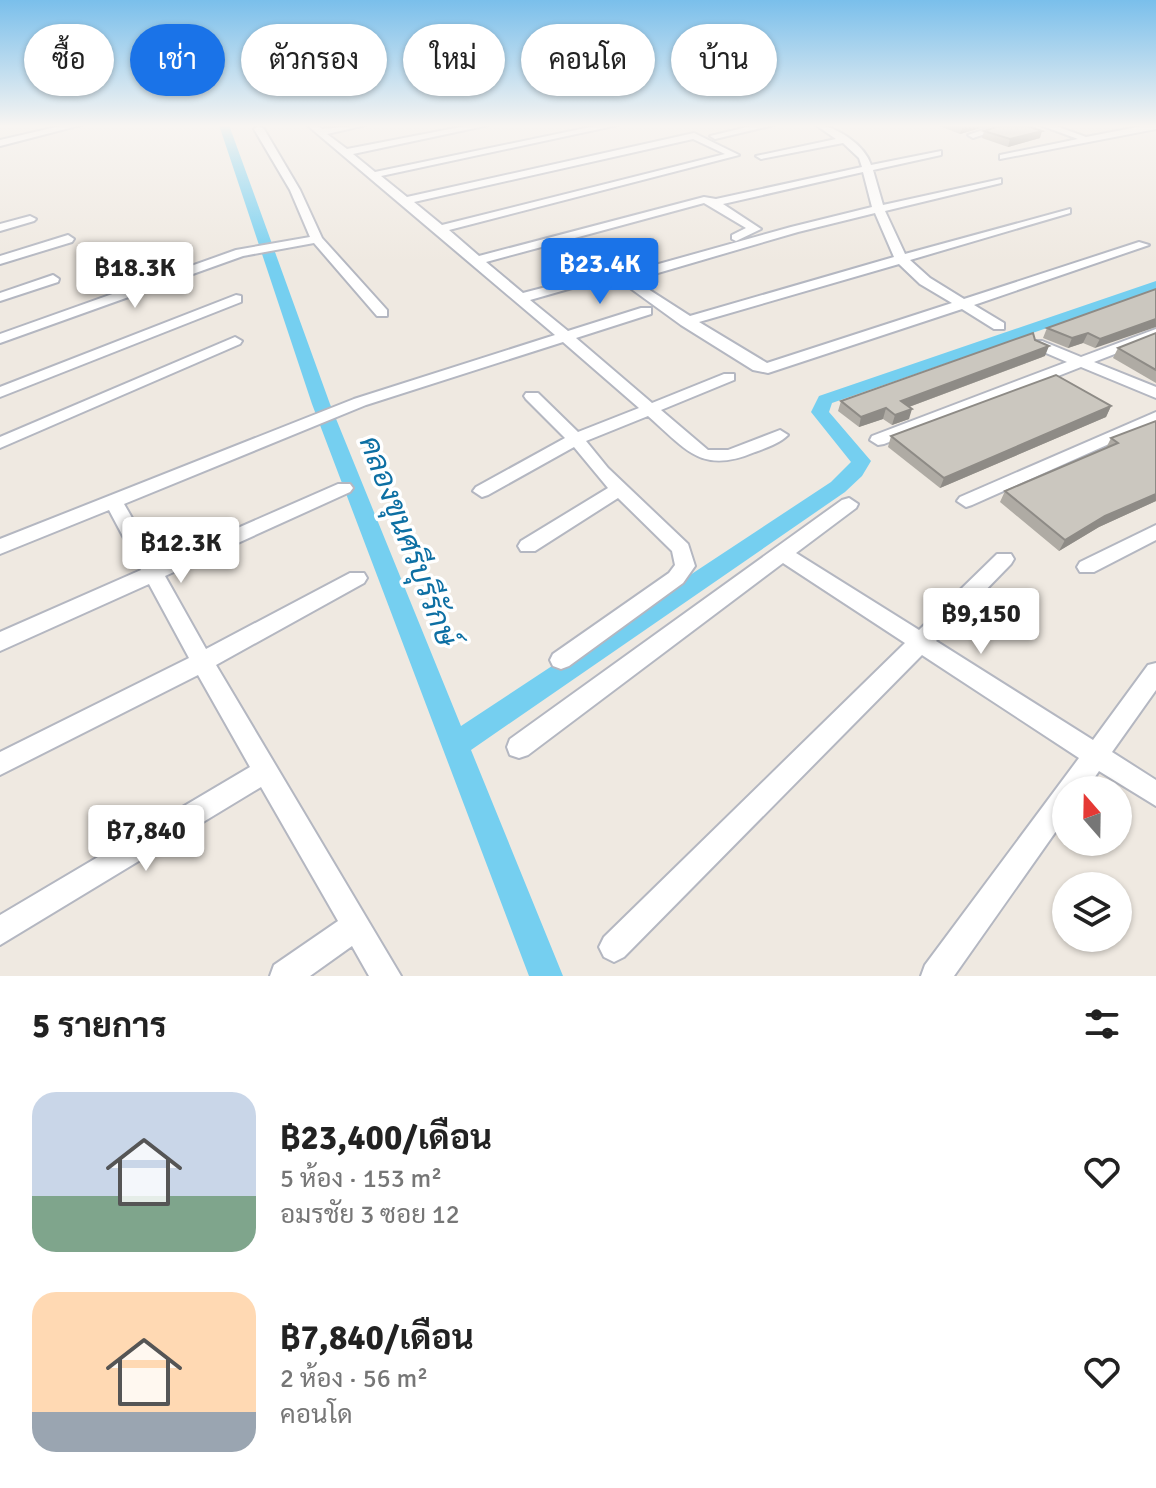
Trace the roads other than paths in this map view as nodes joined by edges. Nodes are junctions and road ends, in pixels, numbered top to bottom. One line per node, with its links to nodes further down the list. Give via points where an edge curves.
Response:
1 (870, 170): 12 (street)
2 (284, 171): 18 (street)
3 (367, 171): 8 (street)
4 (394, 171): 8 (street)
5 (540, 171): 10 (street)
6 (678, 171): 16 (street)
7 (867, 171): 11 (street)
8 (373, 175): 10 (street)
9 (997, 181): 12 (street)
10 (405, 201): 16 (street)
11 (720, 201)
12 (879, 211): 20 (street); 30 (street, via 795,229 626,278)
13 (1066, 211): 20 (street)
14 (30, 219): 15 (street)
15 (0, 228)
16 (440, 229): 22 (street)
17 (68, 239): 21 (street)
18 (317, 239): 29 (street); 34 (street, via 260,248)
19 (1143, 245): 27 (street)
20 (901, 259): 27 (street, via 925,281); 30 (street)
21 (0, 260)
22 (476, 261): 25 (street); 25 (street, via 704,200 755,229)
23 (53, 279): 24 (street)
24 (0, 297)
25 (521, 298): 33 (street)
26 (236, 299): 39 (street)
27 (966, 305): 30 (street, via 768,368 758,367); 31 (street)
28 (646, 311): 33 (street)
29 (382, 313)
30 (686, 322)
31 (999, 326)
32 (1156, 333): 37 (street)
33 (566, 337): 42 (street); 52 (street, via 360,402)
34 (0, 339)
35 (235, 341): 47 (street)
36 (1037, 344): 37 (street)
37 (1081, 364): 40 (street); 46 (street)
38 (729, 377): 42 (street)
39 (0, 392)
40 (1156, 393)
41 (532, 396): 45 (street)
42 (652, 410): 44 (street, via 709,457); 45 (street)
43 (1156, 417): 51 (street)
44 (780, 435)
45 (576, 439): 49 (street); 50 (street)
46 (878, 440)
47 (0, 443)
48 (344, 488): 60 (street)
49 (619, 489): 55 (street); 64 (street, via 681,549 685,566 676,578)
50 (482, 491)
51 (966, 501)
52 (114, 502): 56 (street); 60 (street)
53 (849, 504): 57 (street)
54 (1156, 532): 59 (street)
55 (528, 546)
56 (0, 547)
57 (782, 553): 63 (street); 67 (street)
58 (1004, 559): 63 (street)
59 (1087, 567)
60 (155, 573): 62 (street); 65 (street)
61 (357, 578): 65 (street)
62 (0, 642)
63 (919, 644): 68 (street); 76 (street)
64 (561, 660)
65 (202, 662): 69 (street); 70 (street)
66 (1156, 672): 68 (street)
67 (519, 747)
68 (1095, 756): 71 (street); 72 (street)
69 (0, 764)
70 (265, 771): 74 (street); 75 (street)
71 (1081, 776)
72 (1156, 794)
73 (1052, 815): 79 (street)
74 (356, 925): 77 (street); 78 (street)
75 (0, 931)
76 (614, 947)
77 (285, 976)
78 (386, 976)
79 (936, 976)

